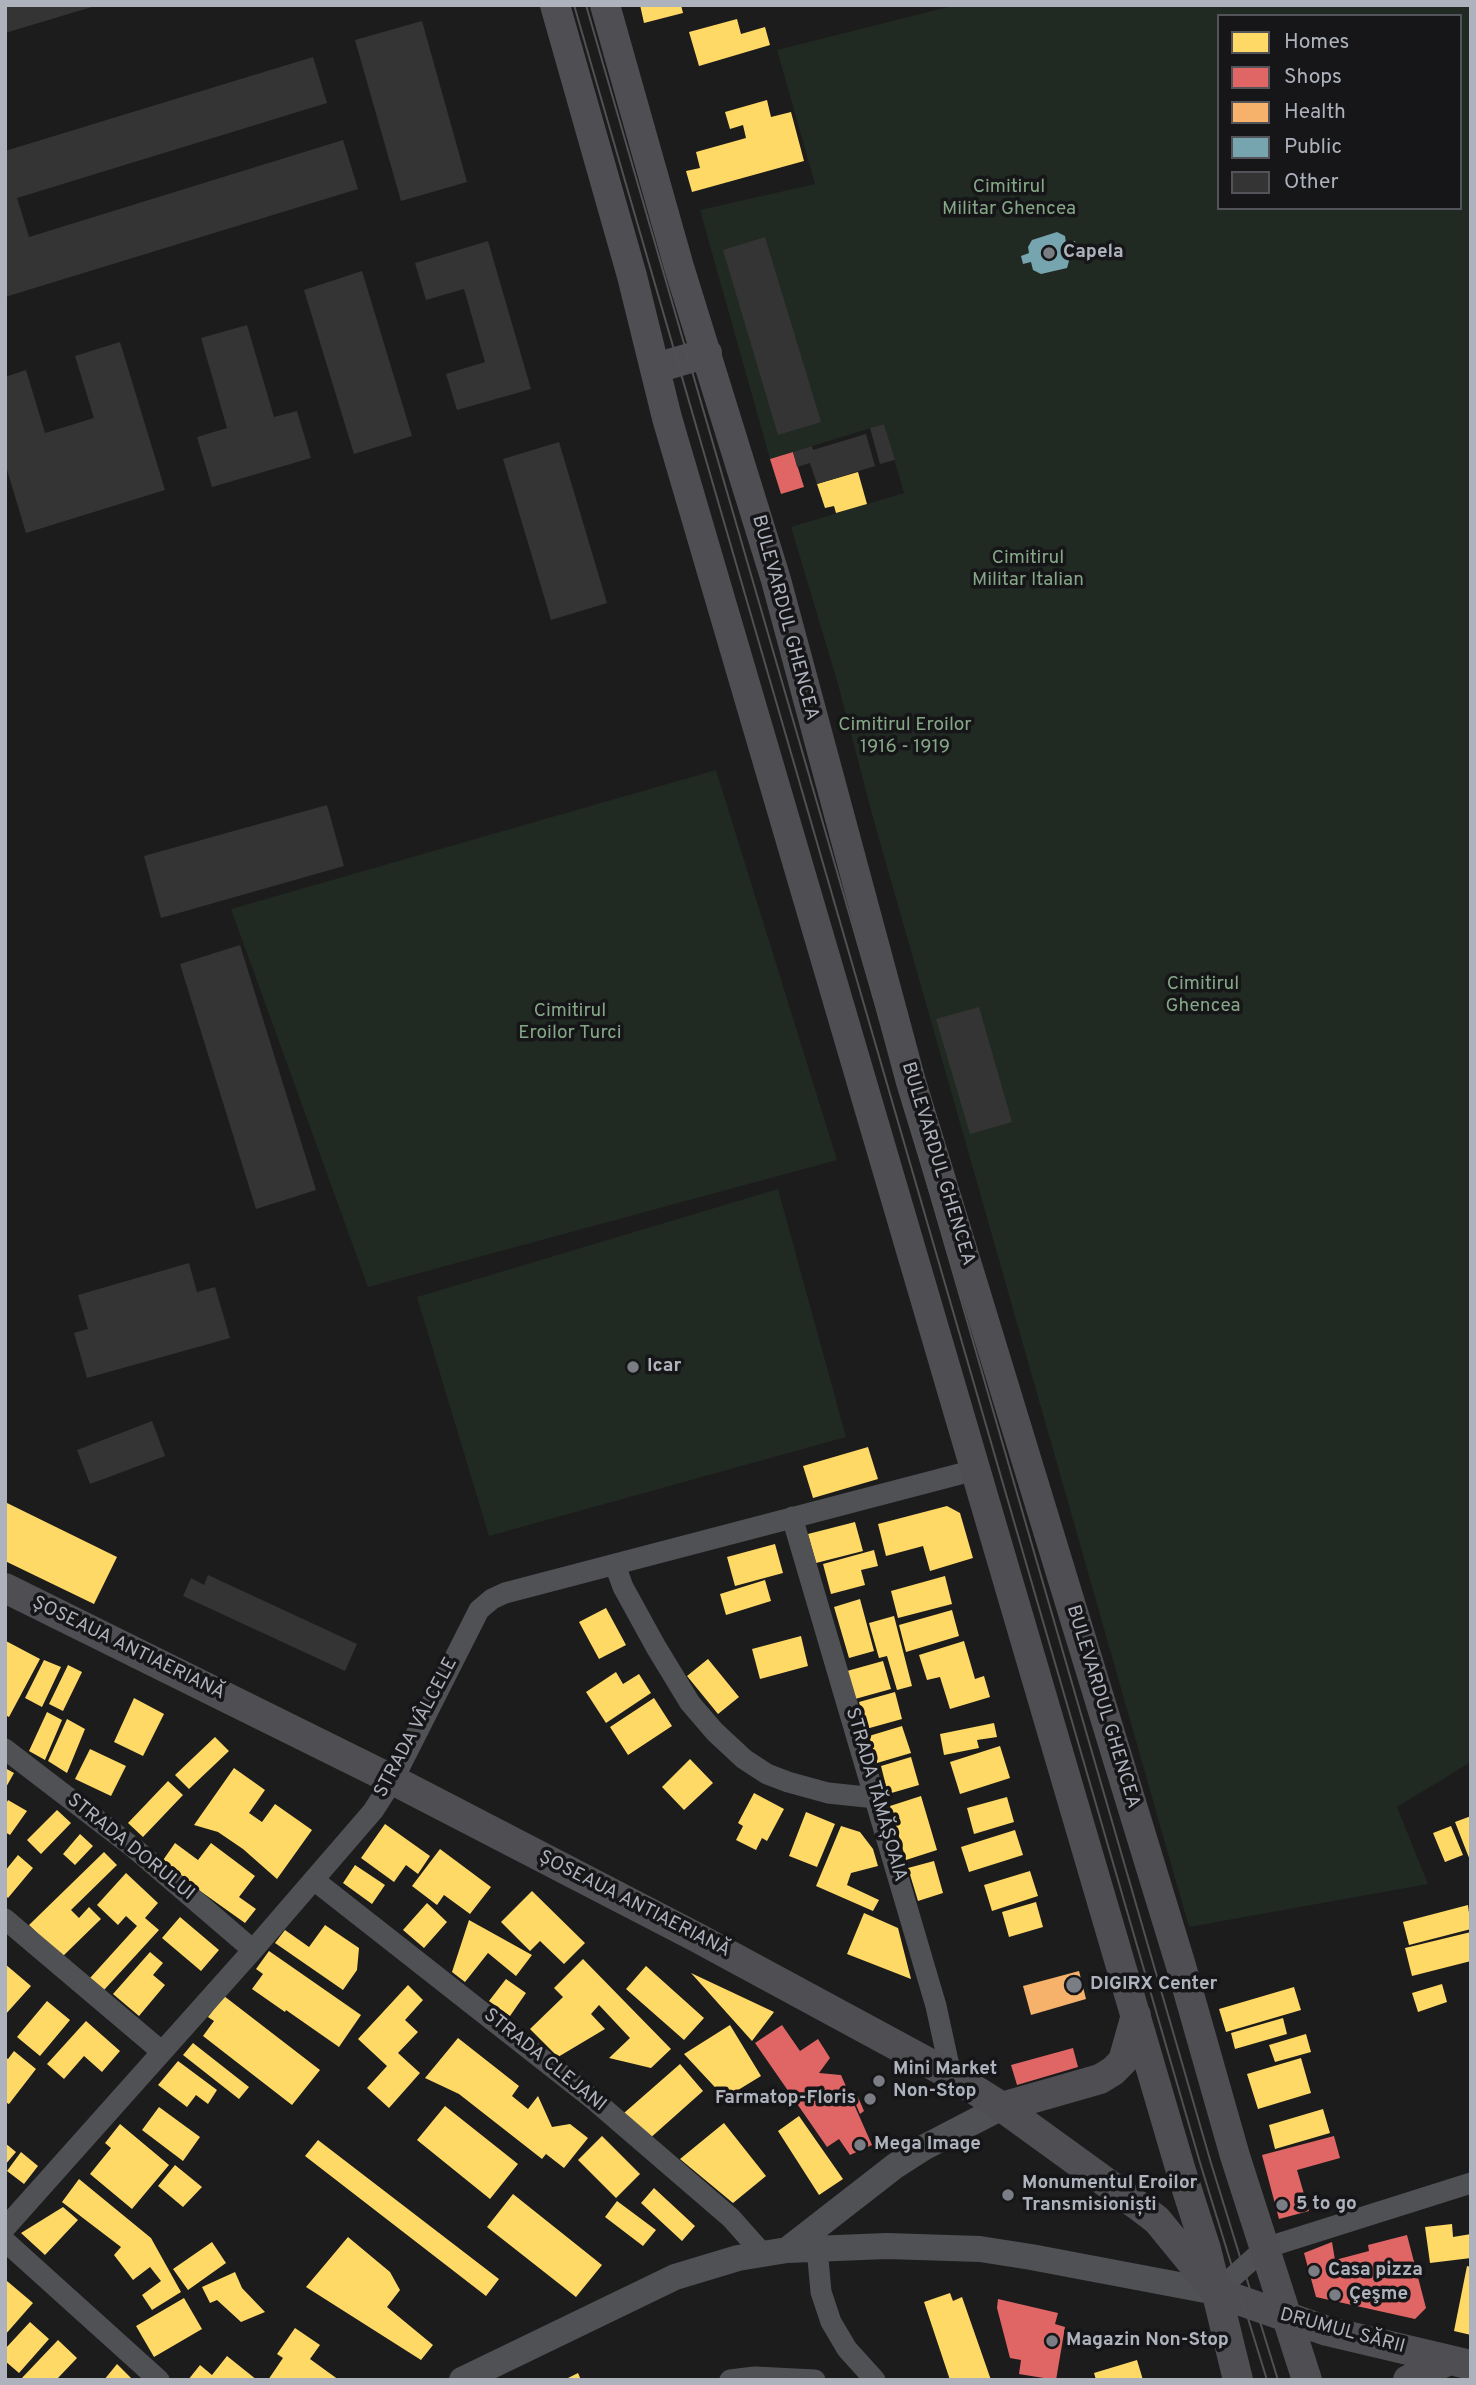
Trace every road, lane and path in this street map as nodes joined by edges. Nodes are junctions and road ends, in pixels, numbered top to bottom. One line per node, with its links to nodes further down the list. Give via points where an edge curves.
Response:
1 (555, 5): 4 (main road)
2 (605, 5): 3 (main road, BULEVARDUL GHENCEA)
3 (707, 353): 4 (main road); 5 (main road, BULEVARDUL GHENCEA, via 776,580)
4 (656, 368): 6 (main road)
5 (920, 1106): 6 (main road); 25 (main road, BULEVARDUL GHENCEA)
6 (874, 1120): 7 (main road)
7 (975, 1470): 8 (street, STRADA VÂLCELE); 17 (main road)
8 (792, 1517): 9 (street, STRADA VÂLCELE); 13 (street, STRADA TĂMĂȘOAIA)
9 (615, 1565): 12 (street, STRADA VÂLCELE, via 505,1593 479,1610); 13 (street, via 690,1703 744,1759 789,1782 828,1793)
10 (5, 1588): 12 (main road, ȘOSEAUA ANTIAERIANĂ)
11 (5, 1749): 16 (street, STRADA DORULUI, via 134,1848)
12 (393, 1780): 14 (street, STRADA VÂLCELE, via 373,1811); 19 (main road, ȘOSEAUA ANTIAERIANĂ)
13 (876, 1798): 19 (street, STRADA TĂMĂȘOAIA, via 936,2006)
14 (314, 1880): 16 (street, STRADA VÂLCELE); 26 (street, STRADA CLEJANI, via 594,2100)
15 (5, 1919): 18 (street)
16 (253, 1950): 18 (street, STRADA VÂLCELE)
17 (1136, 2015): 20 (main road, via 1123,2061 1113,2071 1100,2079); 27 (main road)
18 (161, 2051): 22 (street, STRADA VÂLCELE)
19 (951, 2075): 20 (main road, ȘOSEAUA ANTIAERIANĂ)
20 (1002, 2107): 26 (street, via 904,2160); 27 (main road, ȘOSEAUA ANTIAERIANĂ, via 1157,2220)
21 (1471, 2183): 25 (street)
22 (5, 2228)
23 (5, 2241): 30 (street)
24 (817, 2248): 26 (street); 27 (street, via 980,2249); 34 (street, via 821,2292 831,2322 847,2349)
25 (1265, 2248): 27 (street); 28 (main road, BULEVARDUL GHENCEA)
26 (775, 2252): 31 (street, via 716,2263 675,2277)
27 (1216, 2292): 28 (main road, DRUMUL SĂRII); 35 (main road)
28 (1287, 2318): 29 (main road, DRUMUL SĂRII); 36 (main road, BULEVARDUL GHENCEA)
29 (1460, 2362): 37 (main road)
30 (159, 2380)
31 (462, 2380)
32 (730, 2380): 33 (street)
33 (815, 2380)
34 (875, 2380)
35 (1238, 2380)
36 (1307, 2380)
37 (1408, 2380)

